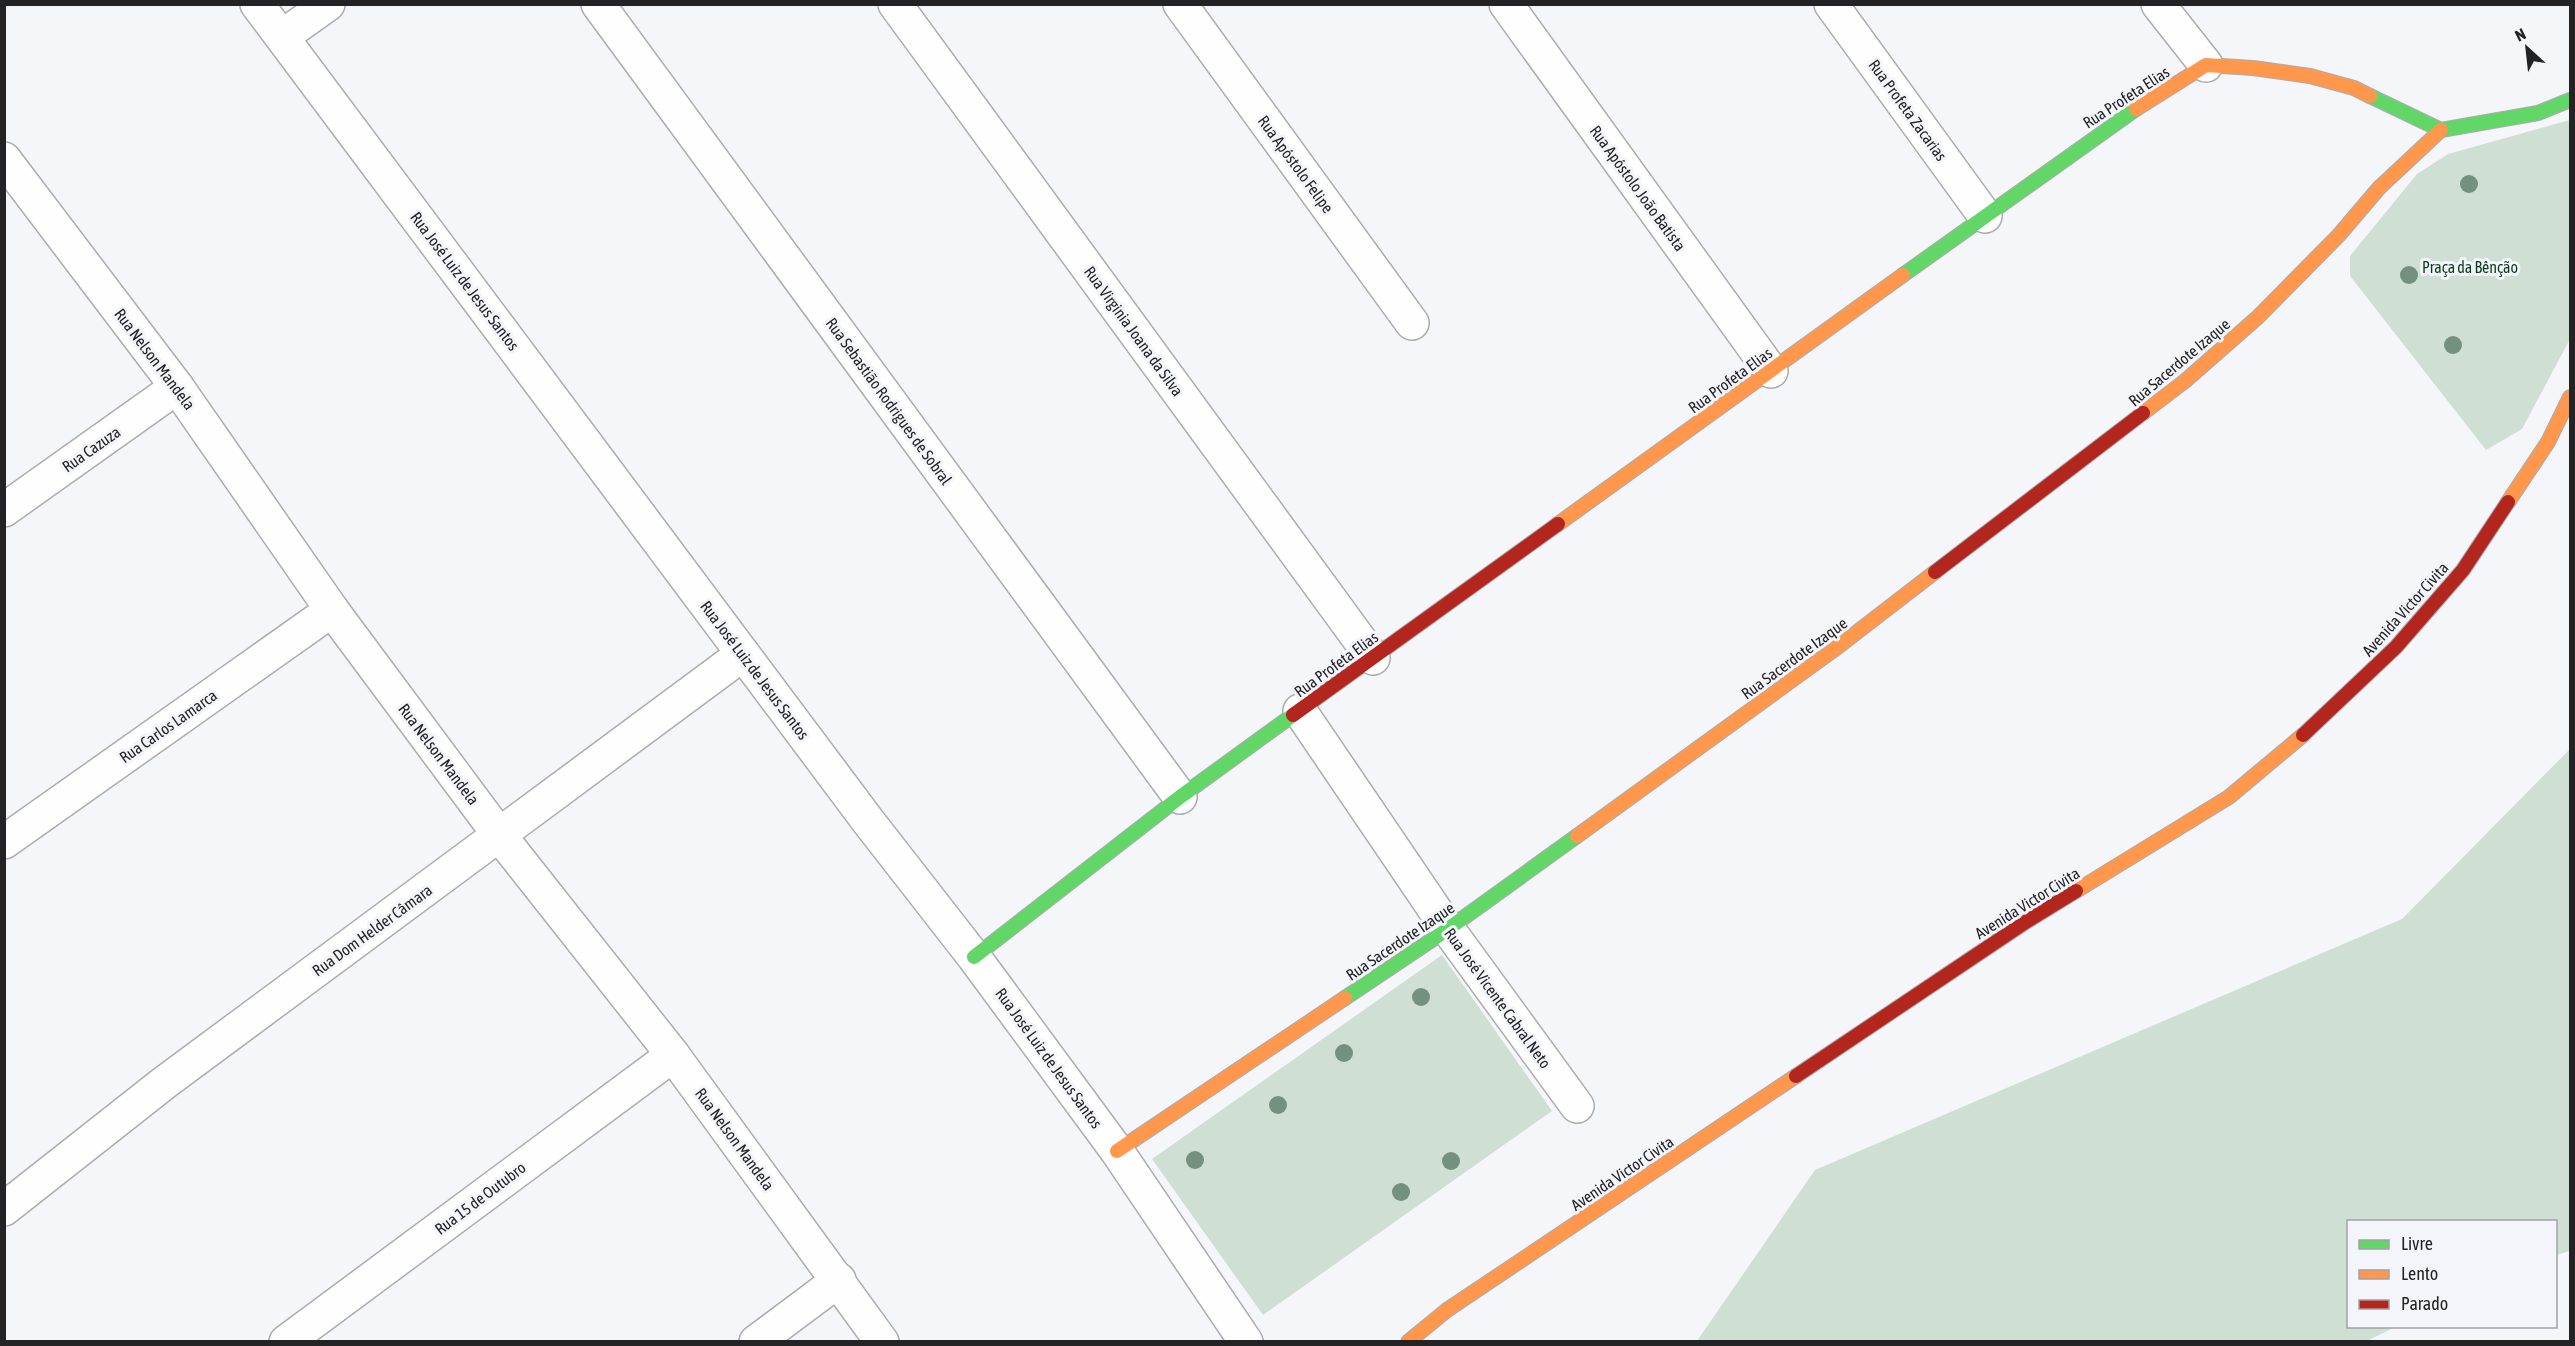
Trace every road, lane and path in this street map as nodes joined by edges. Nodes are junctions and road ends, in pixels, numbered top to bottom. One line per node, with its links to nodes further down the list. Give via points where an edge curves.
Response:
1 (257, 4): 9 (street, Rua José Luiz de Jesus Santos)
2 (328, 4): 9 (street)
3 (598, 4): 24 (street, Rua Sebastião Rodrigues de Sobral)
4 (896, 4): 22 (street, Rua Virginia Joana da Silva)
5 (1180, 4): 15 (street, Rua Apóstolo Felipe)
6 (1506, 4): 16 (street, Rua Apóstolo João Batista)
7 (1831, 4): 14 (street, Rua Profeta Zacarias)
8 (2158, 4): 10 (street)
9 (283, 36): 21 (street, Rua José Luiz de Jesus Santos)
10 (2206, 65): 12 (street, via 2310,76 2354,88); 14 (street, Rua Profeta Elias, via 2114,123)
11 (2571, 100): 12 (street, via 2538,113)
12 (2441, 130): 27 (street, Rua Sacerdote Izaque, via 2379,188 2259,317 2185,381 1839,646)
13 (4, 159): 17 (street, Rua Nelson Mandela)
14 (1984, 216): 16 (street, Rua Profeta Elias)
15 (1412, 323)
16 (1771, 371): 22 (street, Rua Profeta Elias)
17 (177, 387): 19 (street, Rua Cazuza); 20 (street, Rua Nelson Mandela)
18 (2571, 397): 38 (street, Avenida Victor Civita, via 2548,442 2463,570 2396,647 2313,727 2229,797 2024,922 1448,1310)
19 (4, 510)
20 (332, 610): 25 (street, Rua Nelson Mandela); 26 (street, Rua Carlos Lamarca)
21 (743, 654): 25 (street, Rua Dom Helder Câmara); 28 (street, Rua José Luiz de Jesus Santos)
22 (1373, 658): 23 (street, Rua Profeta Elias)
23 (1300, 711): 24 (street, Rua Profeta Elias); 27 (street, Rua José Vicente Cabral Neto)
24 (1180, 797): 28 (street, Rua Profeta Elias)
25 (500, 836): 29 (street, Rua Nelson Mandela); 32 (street, Rua Dom Helder Câmara, via 164,1083)
26 (4, 842)
27 (1448, 929): 30 (street, Rua José Vicente Cabral Neto); 31 (street, Rua Sacerdote Izaque)
28 (974, 957): 31 (street, Rua José Luiz de Jesus Santos)
29 (673, 1055): 33 (street, Rua Nelson Mandela); 34 (street, Rua 15 de Outubro)
30 (1576, 1106)
31 (1117, 1151): 37 (street, Rua José Luiz de Jesus Santos)
32 (4, 1209)
33 (839, 1280): 35 (street); 36 (street, Rua Nelson Mandela)
34 (286, 1341)
35 (756, 1341)
36 (882, 1341)
37 (1246, 1341)
38 (1408, 1341)

